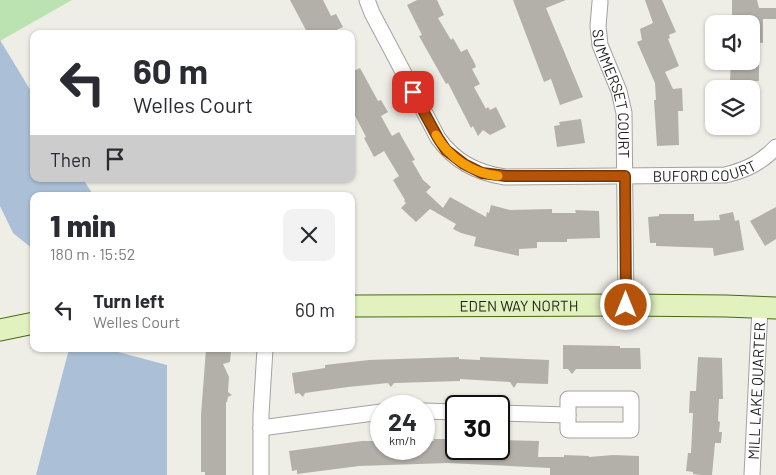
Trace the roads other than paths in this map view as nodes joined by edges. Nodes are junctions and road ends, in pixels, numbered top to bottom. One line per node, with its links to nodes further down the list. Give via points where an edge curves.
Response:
1 (367, 0): 4 (street, BUFORD COURT, via 438,138 446,150 464,164 482,173 506,176)
2 (600, 2): 4 (street, SUMMERSET COURT, via 600,44 624,112)
3 (776, 148): 4 (street, BUFORD COURT, via 756,164 725,175)
4 (625, 176): 5 (street, SUMMERSET COURT)
5 (626, 305): 6 (street, EDEN WAY NORTH); 7 (street, EDEN WAY NORTH)
6 (355, 306)
7 (768, 308): 16 (street, MILL LAKE QUARTER)
8 (30, 324): 9 (street)
9 (0, 330)
10 (265, 352): 14 (street)
11 (370, 413): 14 (street)
12 (510, 413): 13 (street)
13 (568, 415): 13 (street, via 568,430 631,430 631,399 568,399)
14 (261, 428): 15 (street)
15 (261, 475)
16 (752, 475)

